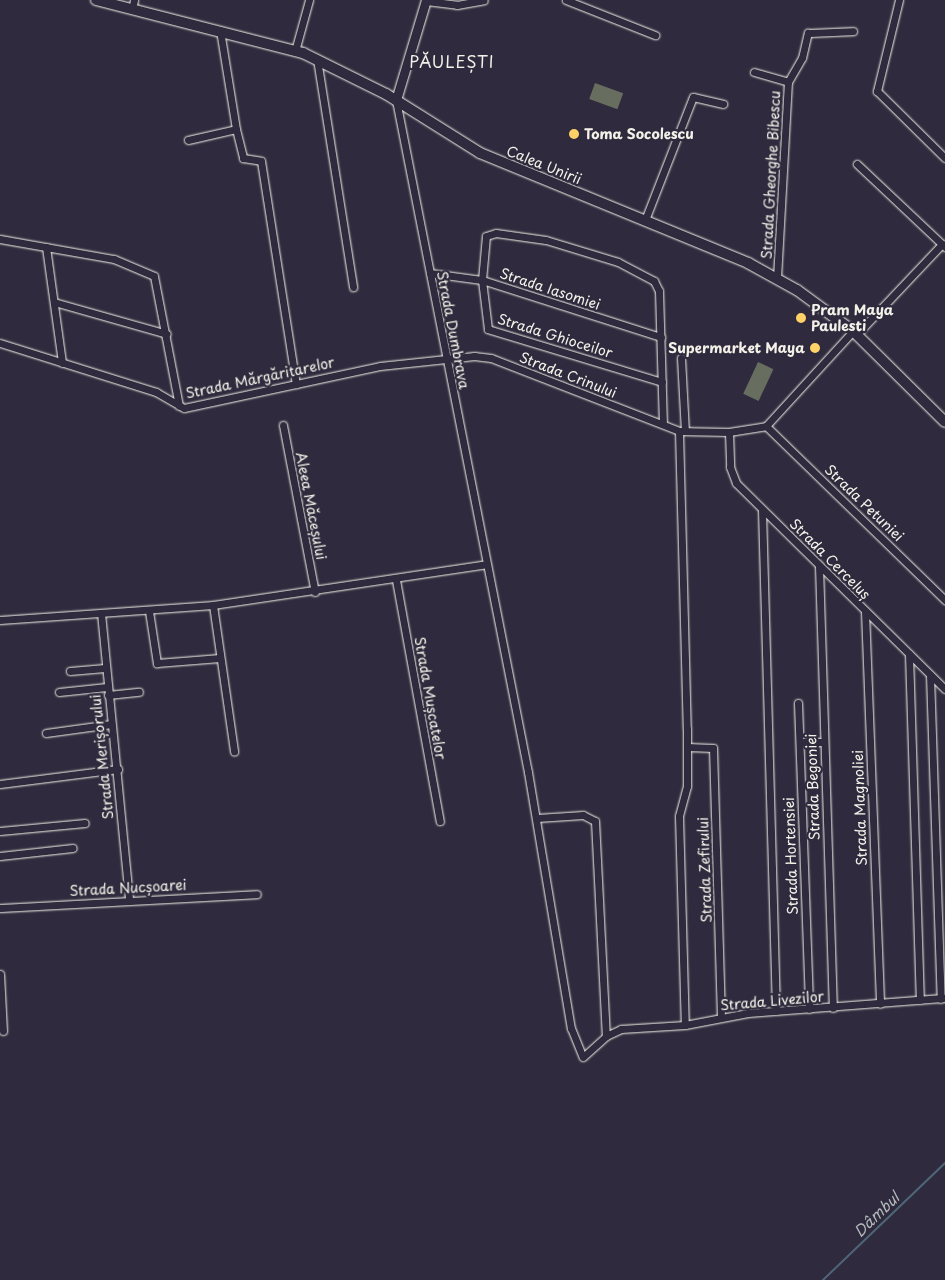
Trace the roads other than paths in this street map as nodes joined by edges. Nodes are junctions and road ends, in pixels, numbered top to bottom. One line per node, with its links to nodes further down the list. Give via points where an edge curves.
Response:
1 (96, 0): 7 (main road, Calea Unirii)
2 (309, 0): 11 (street)
3 (426, 0): 4 (street, via 457,5); 15 (street)
4 (484, 0)
5 (566, 0): 10 (street)
6 (898, 0): 19 (street, via 877,91)
7 (133, 4): 8 (main road, Calea Unirii)
8 (220, 30): 11 (main road, Calea Unirii); 17 (street)
9 (853, 32): 14 (street, Strada Gheorghe Bibescu, via 808,33 802,58)
10 (655, 35)
11 (295, 51): 12 (main road, Calea Unirii)
12 (317, 59): 15 (main road, Calea Unirii); 28 (street)
13 (754, 72): 14 (street)
14 (788, 82): 26 (street, Strada Gheorghe Bibescu)
15 (396, 100): 21 (main road, Calea Unirii, via 480,153); 25 (street, Strada Dumbrava)
16 (723, 104): 21 (street, via 693,97)
17 (236, 129): 18 (street); 38 (street, via 243,158 260,161)
18 (188, 140)
19 (945, 158)
20 (857, 164): 23 (street)
21 (645, 220): 26 (main road, Calea Unirii)
22 (0, 239): 24 (street)
23 (943, 246): 30 (street)
24 (46, 247): 29 (street); 31 (street, via 114,259 154,276)
25 (430, 273): 27 (street, Strada Iasomiei); 34 (street, Strada Dumbrava)
26 (778, 278): 30 (main road, Calea Unirii)
27 (482, 280): 32 (street, Strada Iasomiei); 32 (street, via 484,240 491,233 546,240 618,262 657,286); 37 (street, Strada Ghioceilor, via 488,329)
28 (354, 287)
29 (54, 302): 31 (street); 36 (street)
30 (855, 332): 40 (main road, Calea Unirii); 43 (street)
31 (167, 334): 39 (street)
32 (661, 337): 37 (street)
33 (0, 343): 36 (street, Strada Mărgăritarelor)
34 (446, 356): 38 (street, Strada Mărgăritarelor); 41 (street, Strada Crinului, via 491,358); 47 (street, Strada Dumbrava)
35 (681, 358): 44 (street)
36 (62, 363): 39 (street, Strada Mărgăritarelor, via 156,392)
37 (662, 382): 41 (street)
38 (296, 384): 39 (street, Strada Mărgăritarelor, via 190,408)
39 (179, 406)
40 (945, 422)
41 (663, 424): 44 (street, Strada Crinului)
42 (283, 425): 50 (street, Aleea Măceșului)
43 (766, 426): 45 (street); 51 (street, Strada Petuniei)
44 (682, 431): 45 (street); 72 (street)
45 (729, 432): 46 (street, Strada Cerceluș, via 731,474)
46 (762, 510): 48 (street, Strada Cerceluș); 91 (street)
47 (486, 564): 49 (street); 76 (street, Strada Dumbrava)
48 (819, 566): 54 (street, Strada Cerceluș); 71 (street, Strada Begoniei)
49 (396, 580): 50 (street); 77 (street, Strada Mușcatelor)
50 (315, 592): 52 (street)
51 (945, 600)
52 (213, 605): 53 (street); 58 (street)
53 (149, 611): 55 (street); 58 (street, via 157,663)
54 (865, 611): 57 (street, Strada Cerceluș); 88 (street, Strada Magnoliei)
55 (101, 613): 56 (street); 59 (street, Strada Merișorului)
56 (0, 620)
57 (909, 654): 61 (street, Strada Cerceluș); 87 (street)
58 (220, 658): 73 (street)
59 (105, 668): 60 (street); 62 (street, Strada Merișorului)
60 (70, 671)
61 (930, 675): 63 (street, Strada Cerceluș); 86 (street)
62 (107, 687): 64 (street); 66 (street, Strada Merișorului)
63 (945, 689)
64 (59, 692)
65 (139, 692): 66 (street)
66 (108, 695): 68 (street, Strada Merișorului)
67 (798, 702): 70 (street, Strada Hortensiei)
68 (111, 724): 69 (street); 74 (street, Strada Merișorului)
69 (46, 732)
70 (800, 742): 71 (street); 90 (street, Strada Hortensiei)
71 (824, 742): 89 (street, Strada Begoniei)
72 (687, 747): 92 (street, Strada Zefirului, via 713,748); 93 (street, via 687,786 678,816)
73 (234, 751)
74 (118, 769): 75 (street); 83 (street, Strada Merișorului)
75 (0, 784)
76 (537, 818): 95 (street, via 583,815 595,821); 96 (street, Strada Dumbrava, via 571,1028)
77 (440, 821)
78 (85, 823): 79 (street)
79 (0, 831)
80 (74, 848): 81 (street)
81 (0, 856)
82 (257, 894): 83 (street, Strada Nucșoarei)
83 (129, 899): 84 (street, Strada Nucșoarei)
84 (0, 908)
85 (0, 974): 94 (street)
86 (943, 999): 87 (street, Strada Livezilor)
87 (920, 1000): 88 (street, Strada Livezilor)
88 (880, 1004): 89 (street, Strada Livezilor)
89 (833, 1008): 90 (street, Strada Livezilor)
90 (809, 1010): 91 (street, Strada Livezilor)
91 (776, 1011): 92 (street, Strada Livezilor)
92 (721, 1017): 93 (street, Strada Livezilor)
93 (685, 1025): 95 (street, Strada Livezilor, via 621,1029)
94 (3, 1031)
95 (606, 1036): 96 (street, Strada Livezilor)
96 (583, 1057)

